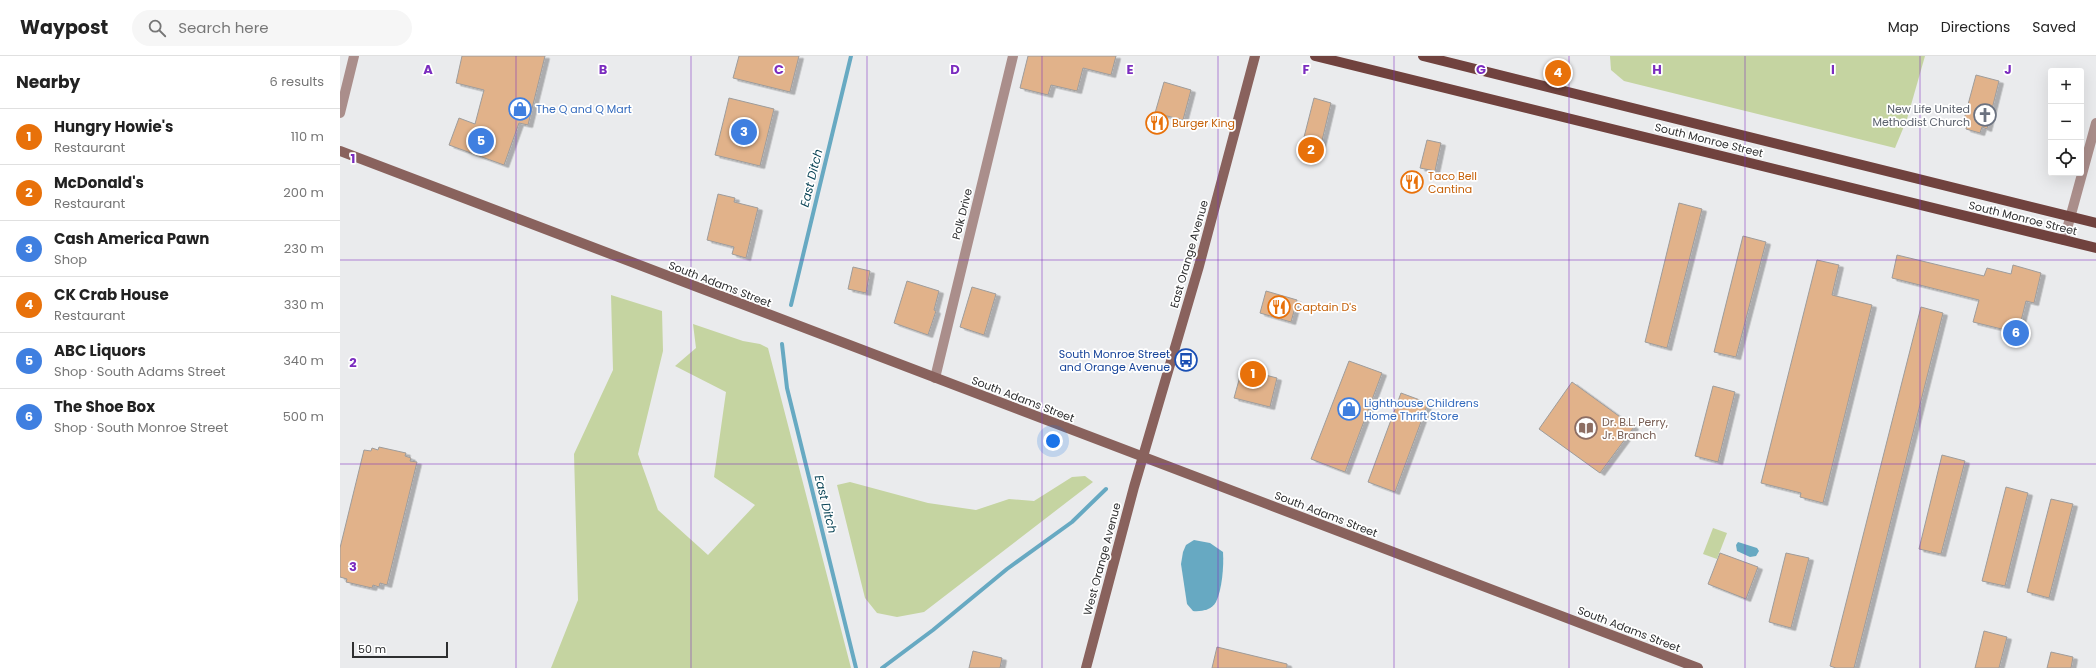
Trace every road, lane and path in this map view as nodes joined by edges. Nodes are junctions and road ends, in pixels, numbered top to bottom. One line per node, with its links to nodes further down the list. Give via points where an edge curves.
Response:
1 (354, 56): 6 (street)
2 (1013, 56): 13 (street, Polk Drive)
3 (1255, 56): 14 (main road, East Orange Avenue, via 1199,266)
4 (1315, 56): 11 (main road, South Monroe Street)
5 (1423, 56): 9 (main road, South Monroe Street)
6 (340, 113)
7 (2096, 123): 9 (street)
8 (340, 151): 13 (main road, South Adams Street)
9 (2071, 216): 10 (main road, South Monroe Street); 11 (street)
10 (2096, 223)
11 (2064, 240): 12 (main road, South Monroe Street)
12 (2096, 248)
13 (935, 378): 14 (main road, South Adams Street)
14 (1143, 457): 15 (main road, West Orange Avenue); 16 (main road, South Adams Street)
15 (1086, 668)
16 (1698, 668)

